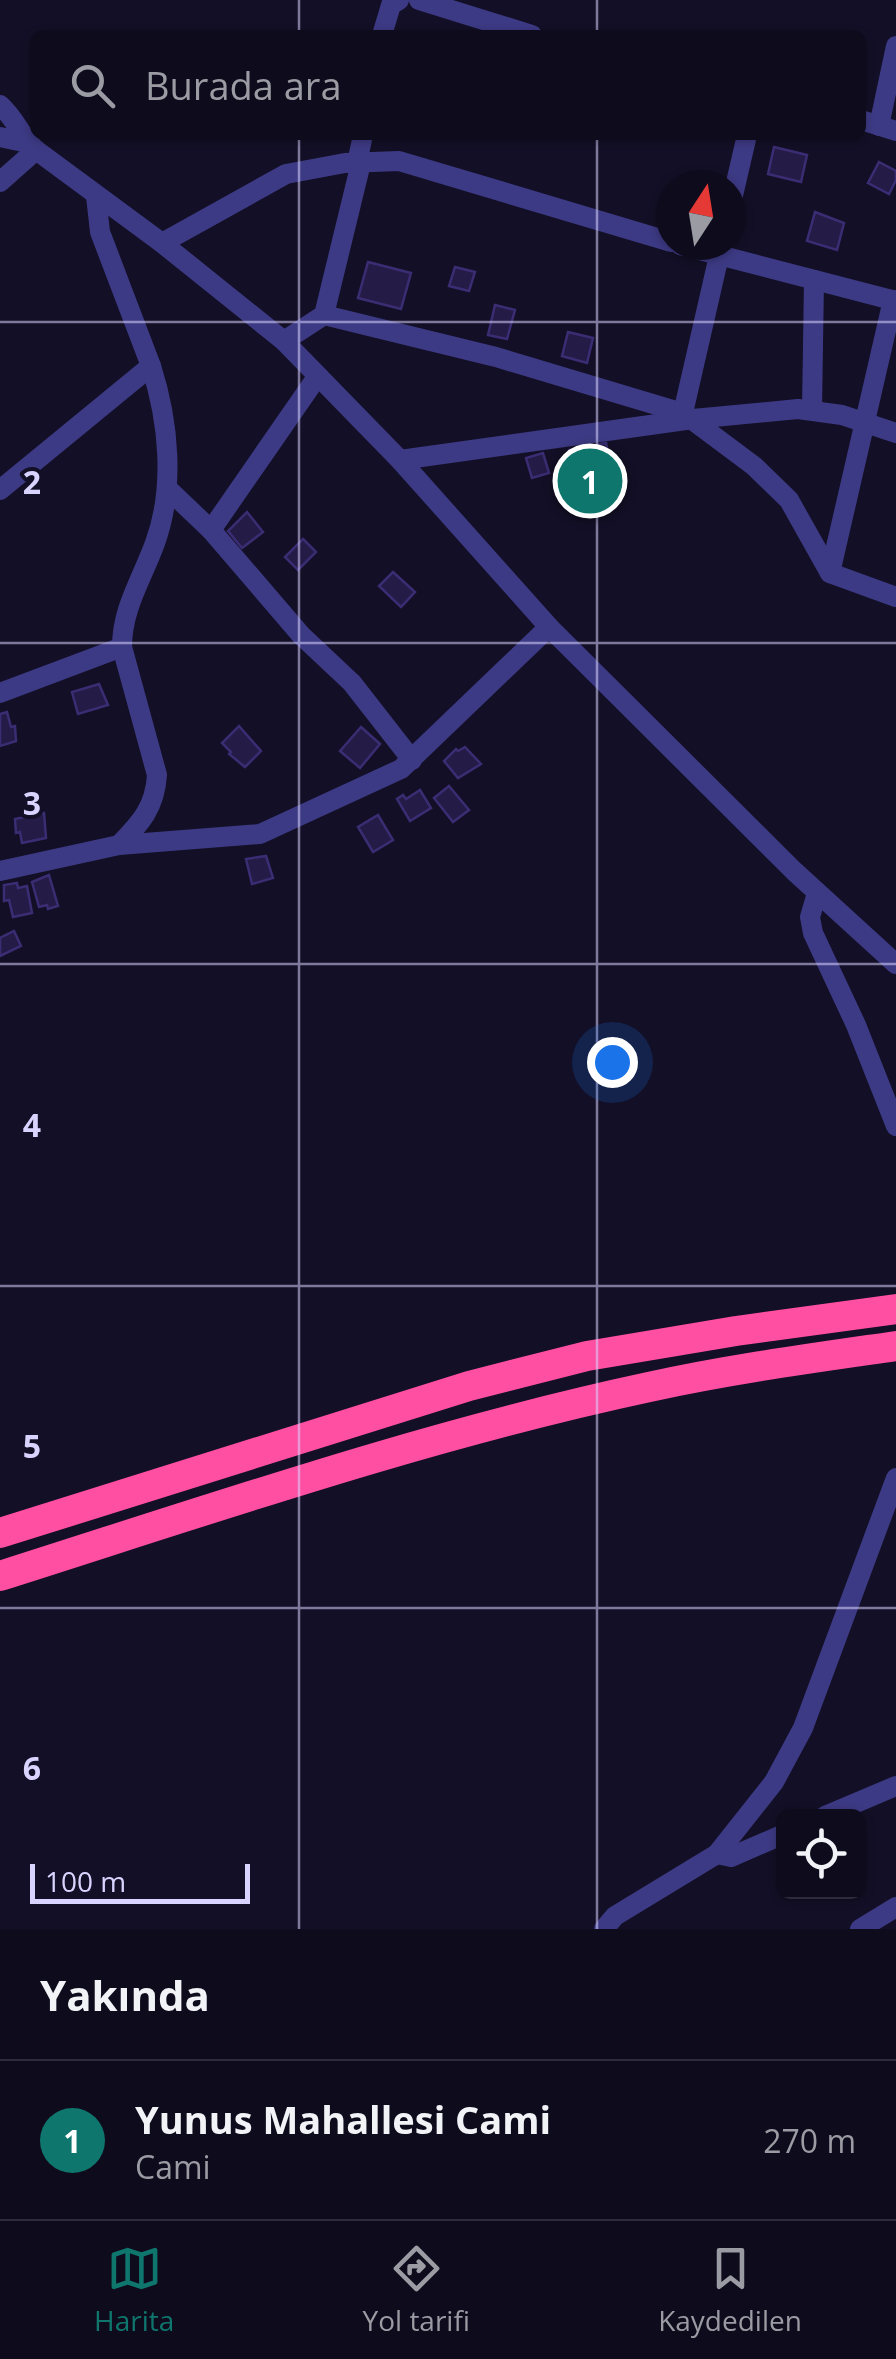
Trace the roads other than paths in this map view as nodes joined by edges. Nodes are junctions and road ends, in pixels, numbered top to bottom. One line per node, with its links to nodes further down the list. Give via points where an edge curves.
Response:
1 (400, 0): 3 (street, via 391,6)
2 (419, 0): 4 (street)
3 (384, 30)
4 (516, 30)
5 (896, 46): 7 (street)
6 (0, 106): 11 (street)
7 (879, 126)
8 (0, 138): 11 (street)
9 (362, 140): 12 (street)
10 (746, 140): 13 (street)
11 (32, 146): 14 (street); 15 (street)
12 (359, 163): 16 (street, via 399,161); 17 (street, via 286,174); 22 (street)
13 (739, 170)
14 (0, 182)
15 (96, 196): 17 (street); 24 (street, via 100,232)
16 (656, 238)
17 (162, 242): 23 (street)
18 (746, 259): 20 (street)
19 (718, 260): 27 (street)
20 (814, 280): 21 (street); 26 (street)
21 (895, 300): 28 (street)
22 (324, 314): 23 (street); 27 (street, via 496,357)
23 (284, 341): 25 (street)
24 (151, 366): 31 (street, via 162,407); 32 (street)
25 (317, 377): 30 (street); 33 (street)
26 (812, 410): 27 (street); 28 (street)
27 (688, 416): 30 (street); 34 (street, via 789,500)
28 (866, 423): 29 (street); 34 (street)
29 (896, 434)
30 (400, 460): 36 (street)
31 (168, 488): 33 (street); 37 (street, via 156,541 129,600)
32 (0, 490)
33 (211, 530): 39 (street, via 352,683)
34 (830, 573): 35 (street)
35 (896, 597)
36 (550, 626): 39 (street); 42 (street)
37 (122, 647): 38 (street); 40 (street, via 157,776 148,814)
38 (0, 693)
39 (412, 760): 40 (street, via 260,834)
40 (119, 845): 41 (street)
41 (0, 871)
42 (817, 893): 43 (street); 44 (street, via 812,933)
43 (896, 964)
44 (896, 1126)
45 (896, 1309): 48 (highway, via 586,1356 469,1386)
46 (896, 1346): 49 (highway, via 742,1368 491,1426)
47 (896, 1478): 53 (street, via 795,1746)
48 (0, 1533)
49 (0, 1576)
50 (896, 1786): 51 (street)
51 (842, 1809)
52 (776, 1838): 53 (street, via 732,1857)
53 (717, 1854): 55 (street, via 614,1916)
54 (896, 1907): 56 (street)
55 (604, 1929)
56 (860, 1929)

